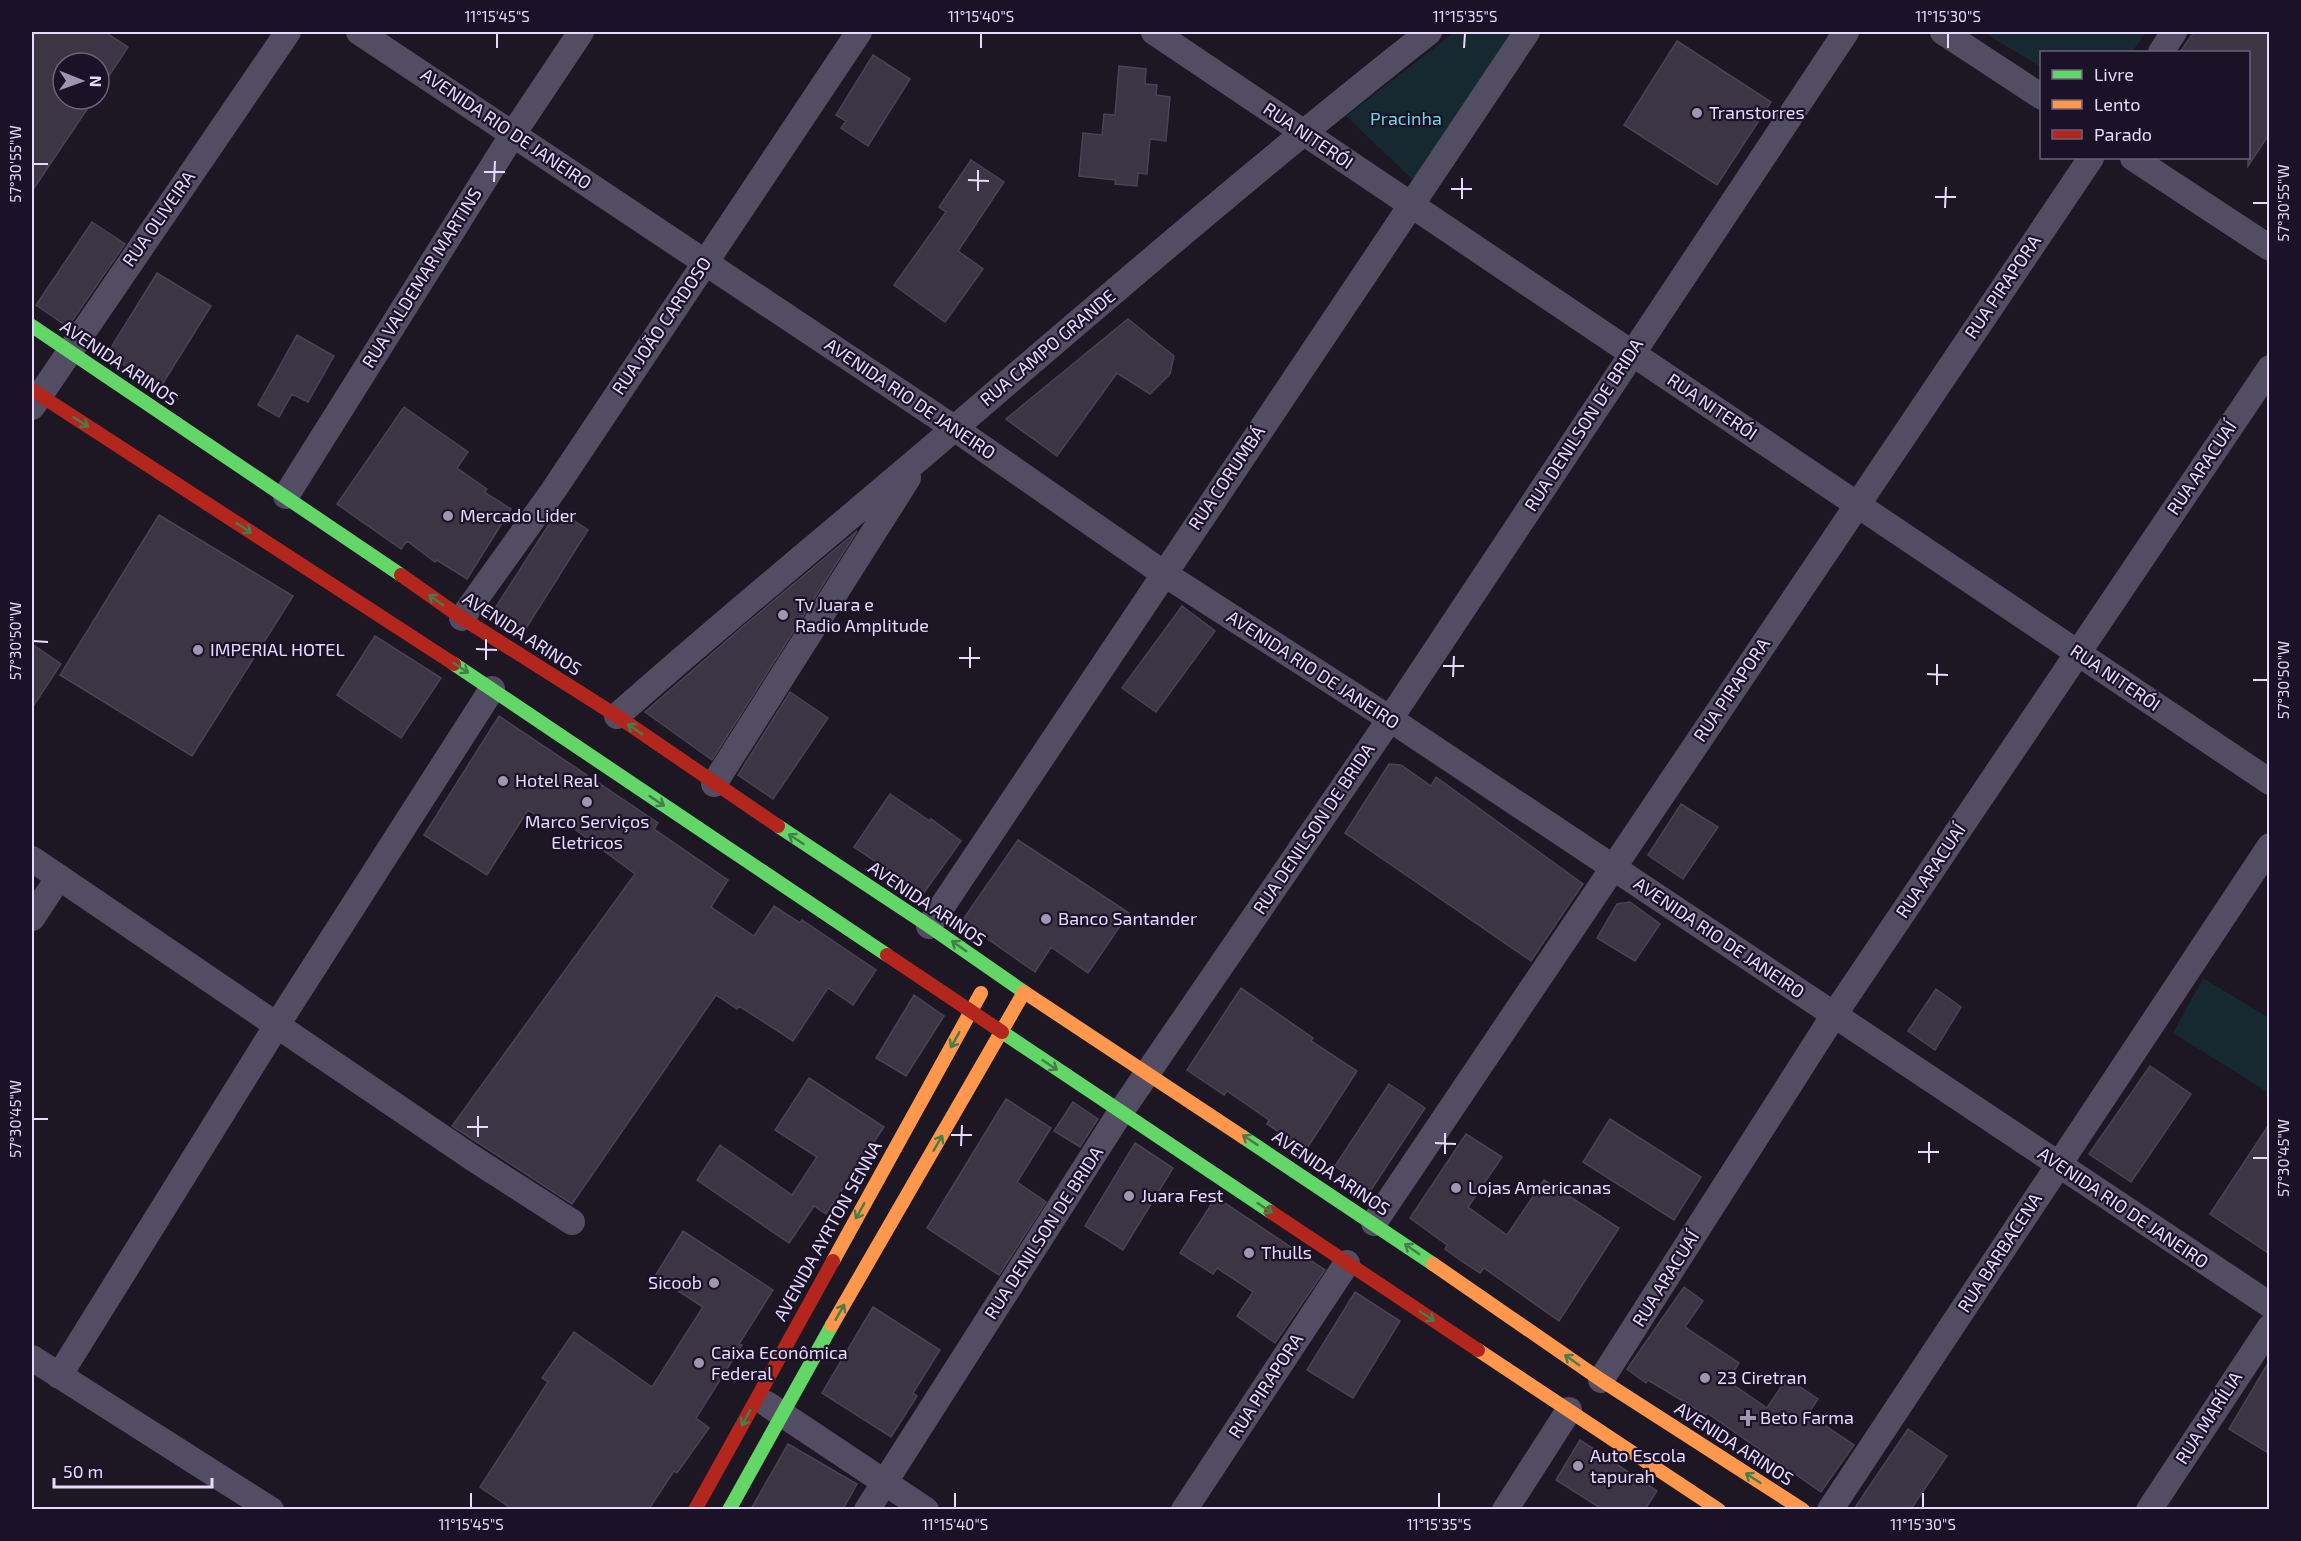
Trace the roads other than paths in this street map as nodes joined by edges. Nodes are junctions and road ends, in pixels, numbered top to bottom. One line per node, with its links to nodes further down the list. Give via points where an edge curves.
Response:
1 (288, 32): 21 (street, RUA OLIVEIRA)
2 (359, 32): 14 (street, AVENIDA RIO DE JANEIRO)
3 (581, 32): 14 (street, RUA VALDEMAR MARTINS)
4 (859, 32): 19 (street, RUA JOÃO CARDOSO)
5 (1154, 32): 13 (street, RUA NITERÓI)
6 (1429, 32): 13 (street, RUA CAMPO GRANDE)
7 (1527, 32): 17 (street, RUA CORUMBÁ)
8 (1845, 32): 22 (street, RUA DENILSON DE BRIDA)
9 (1943, 32): 12 (street)
10 (2174, 32): 11 (street)
11 (2162, 51)
12 (2040, 96)
13 (1302, 132): 17 (street, RUA NITERÓI); 25 (street, RUA CAMPO GRANDE)
14 (513, 134): 19 (street, AVENIDA RIO DE JANEIRO); 27 (street, RUA VALDEMAR MARTINS)
15 (2090, 159): 28 (street, RUA PIRAPORA)
16 (2135, 159): 18 (street)
17 (1411, 205): 22 (street, RUA NITERÓI); 29 (street, RUA CORUMBÁ)
18 (2270, 248)
19 (704, 262): 25 (street, AVENIDA RIO DE JANEIRO); 30 (street, RUA JOÃO CARDOSO, via 553,490)
20 (32, 326): 21 (main road, AVENIDA ARINOS)
21 (69, 351): 24 (street, RUA OLIVEIRA); 27 (main road, AVENIDA ARINOS)
22 (1631, 353): 28 (street, RUA NITERÓI); 34 (street, RUA DENILSON DE BRIDA)
23 (2270, 368): 31 (street, RUA ARACUAÍ)
24 (34, 397): 32 (main road, one-way to 32, via 167,476)
25 (954, 428): 26 (street, RUA CAMPO GRANDE); 29 (street, AVENIDA RIO DE JANEIRO)
26 (920, 458): 33 (street, RUA CAMPO GRANDE, via 700,641); 36 (street)
27 (286, 496): 30 (main road, AVENIDA ARINOS, one-way to 27)
28 (1856, 504): 31 (street, RUA NITERÓI); 39 (street, RUA PIRAPORA)
29 (1163, 573): 34 (street, AVENIDA RIO DE JANEIRO); 42 (street, RUA CORUMBÁ)
30 (462, 618): 33 (main road, AVENIDA ARINOS)
31 (2078, 653): 35 (street, RUA NITERÓI); 46 (street, RUA ARACUAÍ)
32 (492, 689): 45 (main road, one-way to 45); 47 (street)
33 (617, 716): 36 (main road, AVENIDA ARINOS, one-way to 33)
34 (1390, 719): 39 (street, AVENIDA RIO DE JANEIRO); 49 (street, RUA DENILSON DE BRIDA)
35 (2270, 782)
36 (714, 784): 42 (main road, AVENIDA ARINOS, one-way to 36)
37 (2270, 846): 51 (street, RUA BARBACENA)
38 (32, 859): 40 (street)
39 (1614, 868): 46 (street, AVENIDA RIO DE JANEIRO); 54 (street, RUA PIRAPORA)
40 (59, 877): 41 (street); 47 (street)
41 (32, 918)
42 (929, 926): 43 (main road, AVENIDA ARINOS, one-way to 42)
43 (993, 970): 44 (main road, AVENIDA ARINOS); 45 (main road, AVENIDA AYRTON SENNA)
44 (1024, 992): 48 (main road, AVENIDA AYRTON SENNA); 49 (main road, AVENIDA ARINOS)
45 (971, 1011): 48 (main road); 52 (main road, AVENIDA AYRTON SENNA, one-way to 52)
46 (1834, 1015): 51 (street, AVENIDA RIO DE JANEIRO); 60 (street, RUA ARACUAÍ)
47 (277, 1025): 53 (street); 59 (street)
48 (1002, 1032): 50 (main road, one-way to 50); 52 (main road, AVENIDA AYRTON SENNA, one-way to 48)
49 (1148, 1072): 50 (street, RUA DENILSON DE BRIDA); 54 (main road, AVENIDA ARINOS, one-way to 49)
50 (1120, 1113): 55 (main road, one-way to 55); 64 (street, RUA DENILSON DE BRIDA)
51 (2058, 1165): 56 (street, AVENIDA RIO DE JANEIRO); 74 (street, RUA BARBACENA)
52 (898, 1177): 61 (main road, AVENIDA AYRTON SENNA, one-way to 61); 63 (main road, AVENIDA AYRTON SENNA, one-way to 52)
53 (572, 1222)
54 (1374, 1222): 60 (main road, AVENIDA ARINOS, one-way to 54)
55 (1347, 1263): 62 (main road, one-way to 62); 70 (street, RUA PIRAPORA)
56 (2270, 1305)
57 (2270, 1327): 75 (street, RUA MARÍLIA)
58 (32, 1358): 59 (street)
59 (59, 1376): 65 (street)
60 (1601, 1380): 73 (main road, AVENIDA ARINOS, one-way to 60)
61 (757, 1397): 63 (street); 66 (main road, AVENIDA AYRTON SENNA, one-way to 66)
62 (1569, 1410): 71 (street); 72 (main road)
63 (781, 1414): 64 (street); 67 (main road, AVENIDA AYRTON SENNA)
64 (884, 1483): 68 (street, RUA DENILSON DE BRIDA); 69 (street)
65 (271, 1509)
66 (695, 1509)
67 (729, 1509)
68 (867, 1509)
69 (926, 1509)
70 (1184, 1509)
71 (1505, 1509)
72 (1719, 1509)
73 (1803, 1509)
74 (1830, 1509)
75 (2149, 1509)

